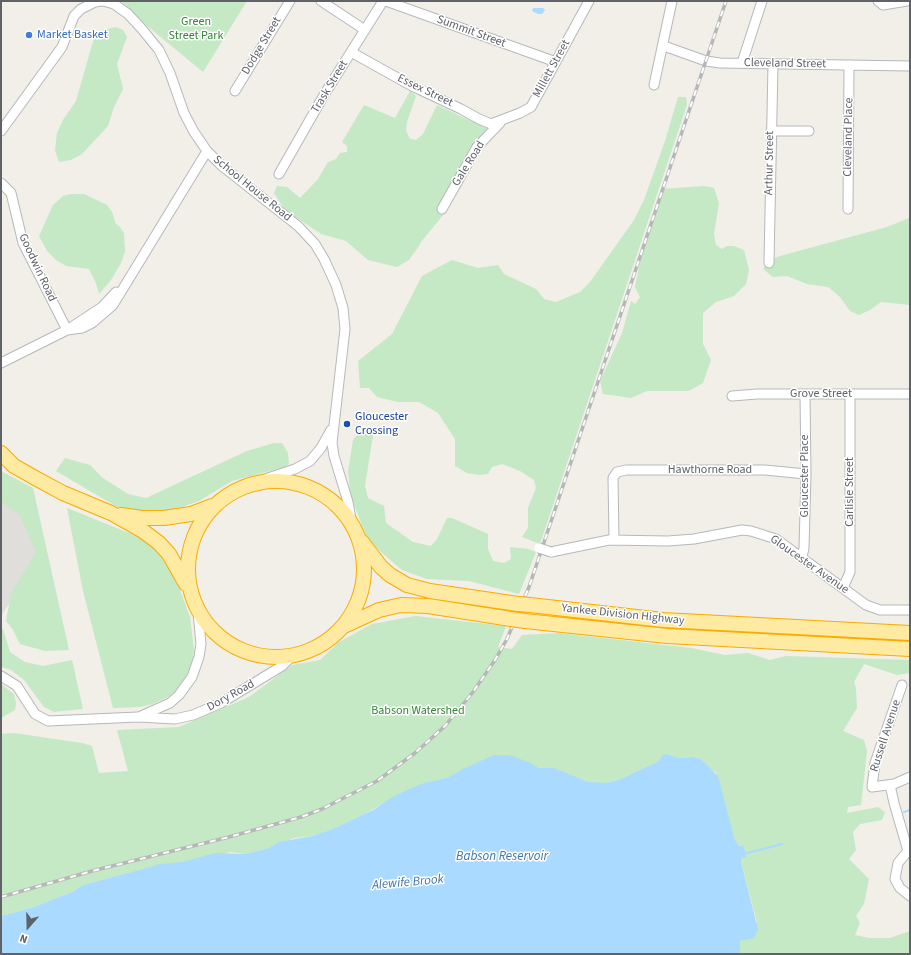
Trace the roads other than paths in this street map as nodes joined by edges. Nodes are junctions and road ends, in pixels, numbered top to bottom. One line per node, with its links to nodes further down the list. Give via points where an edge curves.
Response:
1 (290, 1): 18 (street, Dodge Street)
2 (321, 1): 9 (street)
3 (384, 1): 9 (street, Trask Street); 12 (street, Summit Street)
4 (589, 1): 12 (street, Millett Street)
5 (672, 1): 10 (street)
6 (762, 1): 13 (street)
7 (878, 1): 8 (street, via 884,5)
8 (906, 1)
9 (365, 30): 11 (street, Trask Street)
10 (664, 46): 13 (street, Cleveland Street, via 706,60); 17 (street)
11 (351, 52): 19 (street, Essex Street, via 479,120 491,124); 24 (street, Trask Street)
12 (556, 62): 19 (street, Millett Street, via 531,107)
13 (742, 63): 14 (street, Cleveland Street)
14 (773, 64): 15 (street, Cleveland Street); 21 (street, Arthur Street)
15 (849, 65): 16 (street, Cleveland Street); 27 (street, Cleveland Place)
16 (910, 66)
17 (654, 85)
18 (235, 91)
19 (501, 122): 26 (street, Gale Road, via 477,147)
20 (1, 130): 23 (street, School House Road, via 62,47 74,16 88,4 103,1 114,4 128,14 159,50 184,113)
21 (771, 131): 22 (street); 28 (street, Arthur Street)
22 (808, 131)
23 (207, 151): 29 (street, via 113,305 82,327); 35 (street, School House Road, via 222,166 298,226 315,244 336,285 344,329)
24 (279, 174)
25 (1, 183): 29 (street, Goodwin Road, via 11,193 23,243)
26 (442, 209)
27 (848, 209)
28 (769, 263)
29 (67, 330): 30 (street)
30 (1, 363)
31 (805, 394): 32 (street, Grove Street); 34 (street, Grove Street); 39 (street, Gloucester Place)
32 (850, 394): 33 (street, Grove Street); 47 (street, Carlisle Street, via 850,572)
33 (910, 394)
34 (732, 396)
35 (333, 427): 40 (street, School House Road, via 310,461 295,469); 43 (street, School House Road, via 334,456)
36 (1, 453): 38 (highway)
37 (1, 458): 38 (highway)
38 (14, 466): 42 (highway, via 63,493)
39 (806, 474): 44 (street, Hawthorne Road, via 742,470 626,470 615,474 613,478); 46 (street, Gloucester Place)
40 (256, 482): 41 (highway, via 228,494); 43 (highway, Yankee Division Highway, via 286,481 315,489 340,508)
41 (213, 506): 42 (highway, via 191,514 164,518 142,518); 48 (highway, via 198,527 188,554 187,574)
42 (111, 513): 48 (highway, via 159,543 179,569)
43 (355, 531): 51 (highway, via 364,566 363,584 357,604); 52 (highway, Yankee Division Highway, via 381,567 407,585 430,591 524,605 670,620)
44 (614, 540): 45 (street, Gloucester Avenue, bridge, via 551,552); 46 (street, Gloucester Avenue, via 694,539 742,530 776,539)
45 (539, 548)
46 (802, 557): 47 (street, Gloucester Avenue)
47 (843, 588): 49 (street, Gloucester Avenue, via 872,608 885,611)
48 (191, 595): 50 (highway)
49 (910, 610)
50 (198, 612): 54 (highway, via 218,636 242,650 268,656); 57 (street, Dory Road, via 201,644 192,678 180,695 170,703)
51 (342, 627): 53 (highway, Yankee Division Highway, via 379,610 401,605 428,606 518,620 667,636); 54 (highway, via 324,642)
52 (910, 633)
53 (910, 649)
54 (292, 656): 57 (street, Dory Road, via 282,666 209,710 175,719)
55 (1, 676): 57 (street, Dory Road, via 17,686 35,714 48,721)
56 (902, 685): 59 (street, Russell Avenue, via 875,763 872,787)
57 (138, 717)
58 (910, 777): 59 (street)
59 (890, 785): 60 (street)
60 (909, 851): 61 (street, via 898,862 895,879 900,888)
61 (910, 896)

